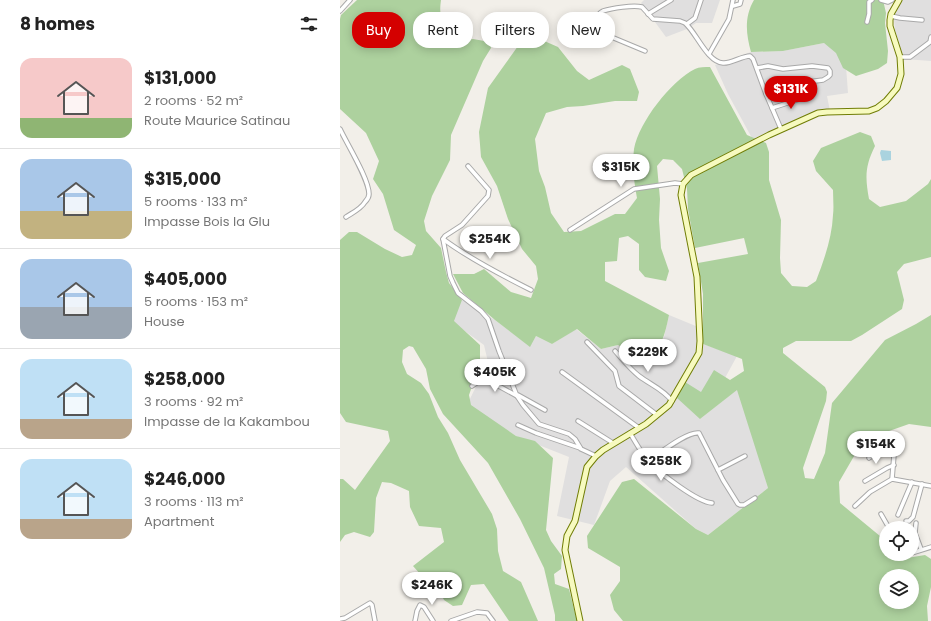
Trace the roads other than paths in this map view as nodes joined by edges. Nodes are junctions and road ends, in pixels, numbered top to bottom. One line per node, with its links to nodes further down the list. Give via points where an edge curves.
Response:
1 (350, 0): 10 (street)
2 (671, 0): 11 (street)
3 (701, 0): 15 (street, via 696,16)
4 (733, 0): 9 (street)
5 (742, 0): 9 (street, via 740,4)
6 (872, 0): 14 (street, via 869,2)
7 (881, 0): 8 (street)
8 (895, 1): 12 (main road)
9 (733, 6): 18 (street, via 729,19)
10 (340, 11)
11 (648, 14): 15 (street, via 655,20 680,21); 17 (street, via 639,6 603,11 595,25 597,31)
12 (891, 16): 13 (street); 19 (main road, via 890,26)
13 (922, 20)
14 (867, 22)
15 (687, 24): 18 (street)
16 (931, 37): 19 (street, via 930,42 910,57)
17 (645, 51)
18 (709, 54): 20 (street, via 723,63 750,56)
19 (900, 57): 25 (main road, via 899,83 890,98 877,108 869,111 818,113)
20 (757, 68): 21 (street); 21 (street, via 812,66 828,68 830,71 828,77 823,80 800,83)
21 (766, 94): 23 (street)
22 (806, 97): 23 (street)
23 (772, 108): 25 (street)
24 (340, 129): 28 (street, via 368,186 369,195 365,204)
25 (781, 129): 27 (main road, via 691,175)
26 (468, 166): 30 (street, via 489,190 488,196 462,225)
27 (683, 184): 29 (street, via 634,188); 37 (main road, via 681,195 697,277 700,341 697,358)
28 (346, 217)
29 (570, 230)
30 (443, 239): 31 (street, via 456,249); 36 (street, via 453,284 458,293 488,319)
31 (531, 290)
32 (587, 342): 39 (street, via 615,370 619,386)
33 (615, 351): 37 (street, via 638,376 663,390)
34 (562, 372): 42 (street)
35 (472, 386): 36 (street, via 484,378)
36 (517, 395): 38 (street); 45 (street, via 537,422 572,436)
37 (672, 401): 39 (main road)
38 (545, 410)
39 (657, 415): 42 (main road)
40 (578, 421): 44 (street)
41 (518, 425): 45 (street)
42 (639, 428): 43 (main road)
43 (630, 433): 44 (main road); 49 (street)
44 (613, 444): 46 (main road)
45 (580, 448): 46 (street)
46 (596, 456): 73 (main road, via 584,474 575,521 567,536 566,545)
47 (745, 456): 51 (street)
48 (869, 458): 50 (street, via 894,442)
49 (648, 461): 51 (street, via 695,432 700,435); 58 (street, via 694,496)
50 (894, 465): 52 (street); 53 (street)
51 (718, 470): 57 (street, via 728,490 740,505)
52 (892, 479): 54 (street); 59 (street, via 870,492)
53 (865, 481)
54 (912, 482): 55 (street); 61 (street)
55 (922, 484): 56 (street); 63 (street, via 914,517)
56 (931, 486)
57 (755, 498)
58 (712, 503)
59 (855, 506)
60 (881, 514): 62 (street)
61 (898, 515)
62 (886, 521)
63 (910, 521)
64 (919, 544): 66 (street)
65 (931, 547): 66 (street)
66 (921, 549)
67 (340, 620): 68 (street, via 368,603 371,604)
68 (375, 621)
69 (415, 621): 70 (street, via 420,605)
70 (434, 621)
71 (452, 621): 72 (street, via 477,612 487,613)
72 (494, 621)
73 (580, 621)

